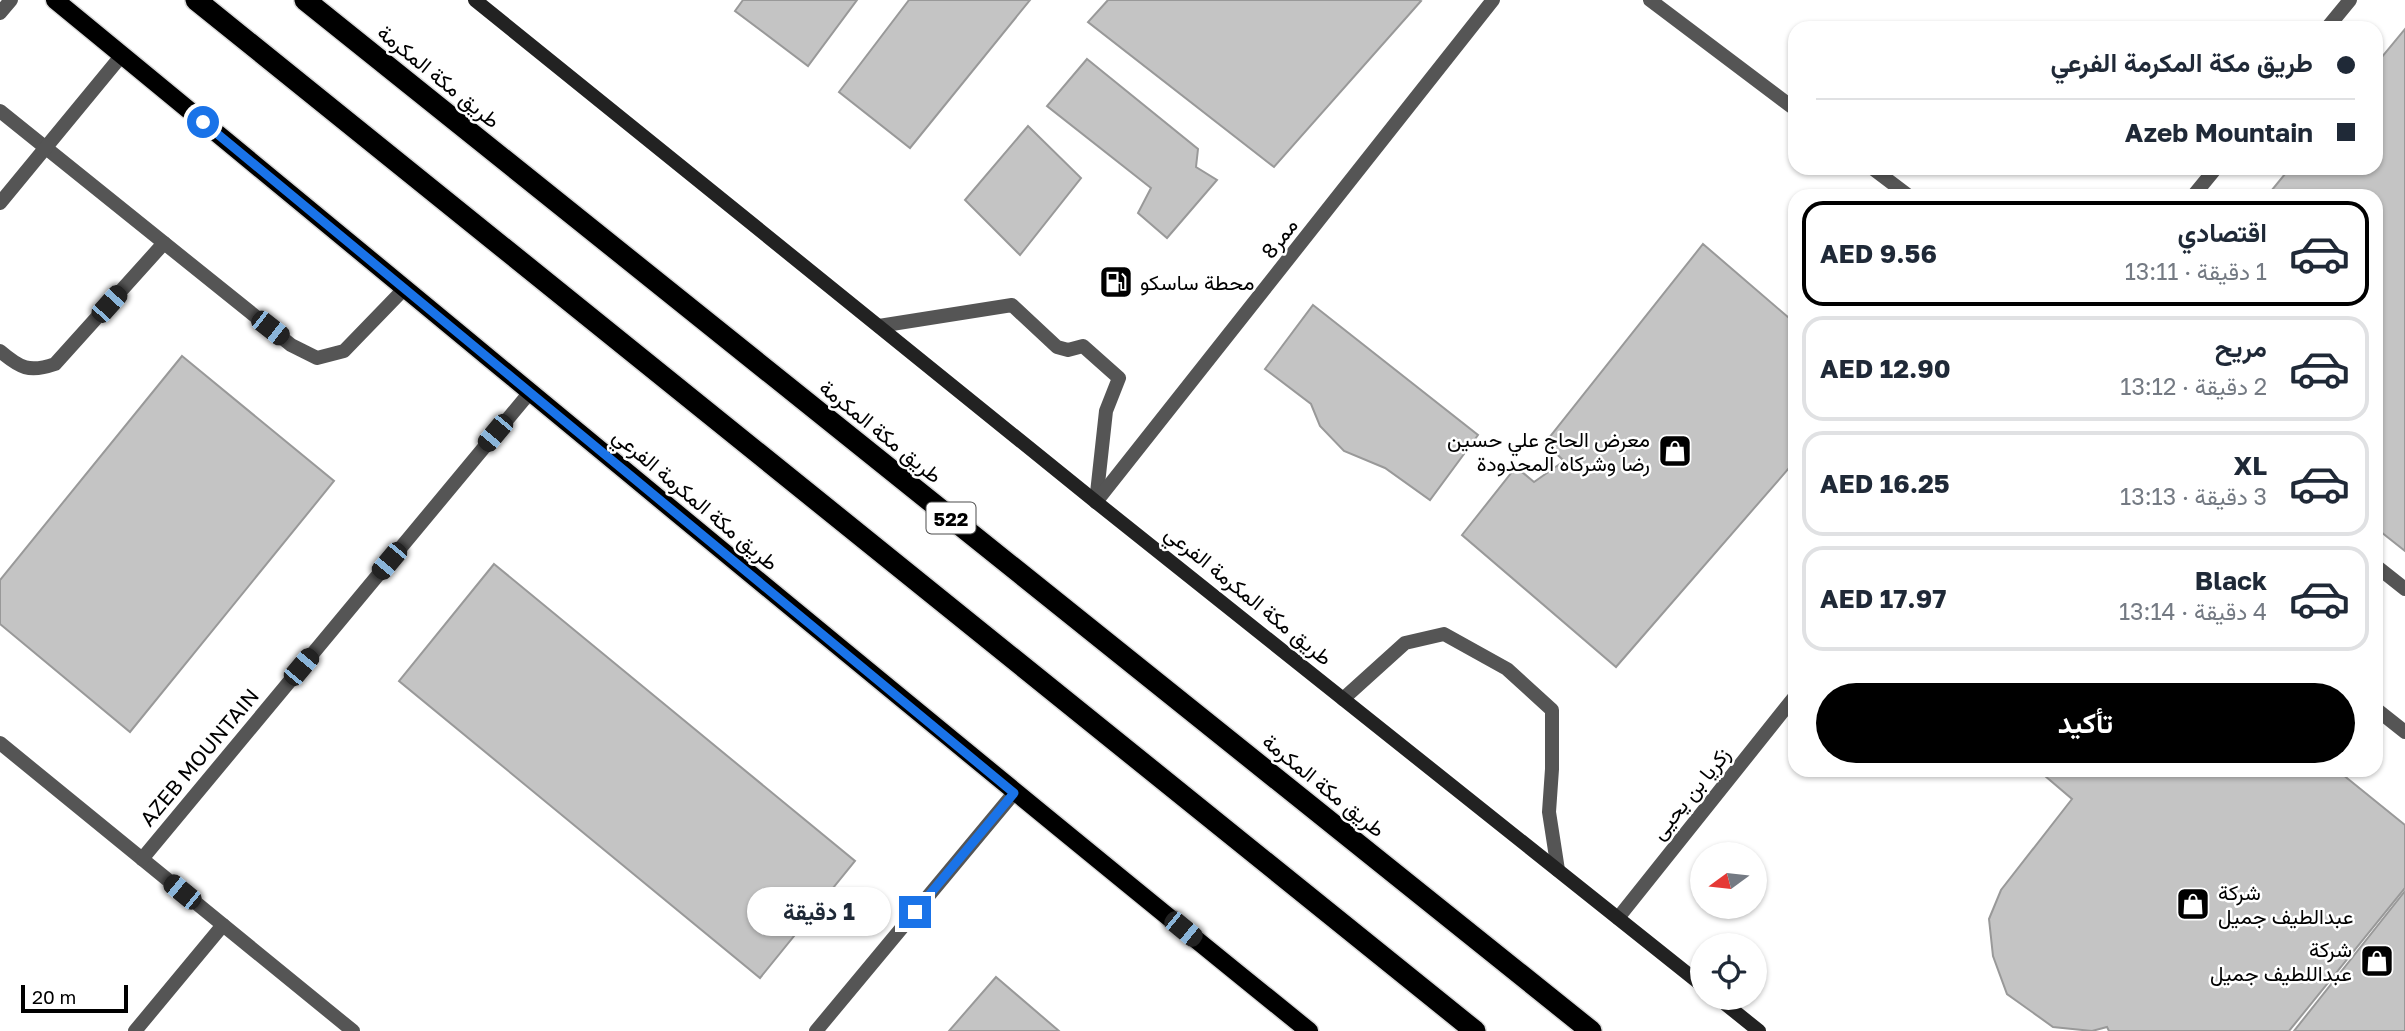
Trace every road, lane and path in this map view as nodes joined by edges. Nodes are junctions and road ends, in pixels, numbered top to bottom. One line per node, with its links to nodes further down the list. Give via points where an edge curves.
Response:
1 (11, 0): 9 (street)
2 (55, 0): 11 (main road, طريق مكة المكرمة الفرعي)
3 (196, 0): 40 (highway)
4 (475, 0): 22 (main road, طريق مكة المكرمة الفرعي)
5 (1493, 0): 25 (street, ممر8)
6 (1650, 0): 12 (street)
7 (2350, 0): 10 (street)
8 (308, 3): 45 (highway, طريق مكة المكرمة / 522)
9 (0, 13)
10 (2333, 21)
11 (122, 55): 14 (street); 21 (main road, طريق مكة المكرمة الفرعي)
12 (1788, 104)
13 (0, 111): 14 (street)
14 (47, 147): 19 (street); 20 (street)
15 (1881, 175): 17 (street)
16 (2210, 175): 18 (street)
17 (1900, 189)
18 (2199, 189)
19 (0, 203)
20 (164, 243): 21 (street, via 291,345 317,358 344,351); 23 (street, via 55,364 38,370 18,366)
21 (405, 288): 24 (main road, طريق مكة المكرمة الفرعي)
22 (879, 326): 25 (main road, طريق مكة المكرمة الفرعي); 25 (street, via 1012,305 1057,347 1083,346 1119,378 1106,411)
23 (0, 351)
24 (531, 391): 33 (main road, طريق مكة المكرمة الفرعي); 34 (street, AZEB MOUNTAIN)
25 (1096, 502): 28 (main road, طريق مكة المكرمة الفرعي)
26 (2383, 572): 27 (street)
27 (2405, 589)
28 (1343, 699): 35 (main road, طريق مكة المكرمة الفرعي); 35 (street, via 1405,643 1444,635 1507,668 1552,709 1549,812)
29 (1788, 705): 36 (street, زكريا بن يحيى)
30 (2383, 715): 31 (street)
31 (2405, 732)
32 (0, 743): 34 (street)
33 (1014, 793): 43 (street); 44 (main road, طريق مكة المكرمة الفرعي)
34 (142, 859): 37 (street)
35 (1558, 870): 36 (main road, طريق مكة المكرمة الفرعي)
36 (1618, 918): 38 (main road, طريق مكة المكرمة الفرعي)
37 (223, 925): 41 (street); 42 (street)
38 (1690, 976)
39 (1733, 1010): 46 (main road)
40 (1474, 1030)
41 (135, 1031)
42 (353, 1031)
43 (816, 1031)
44 (1309, 1031)
45 (1591, 1031)
46 (1759, 1031)

